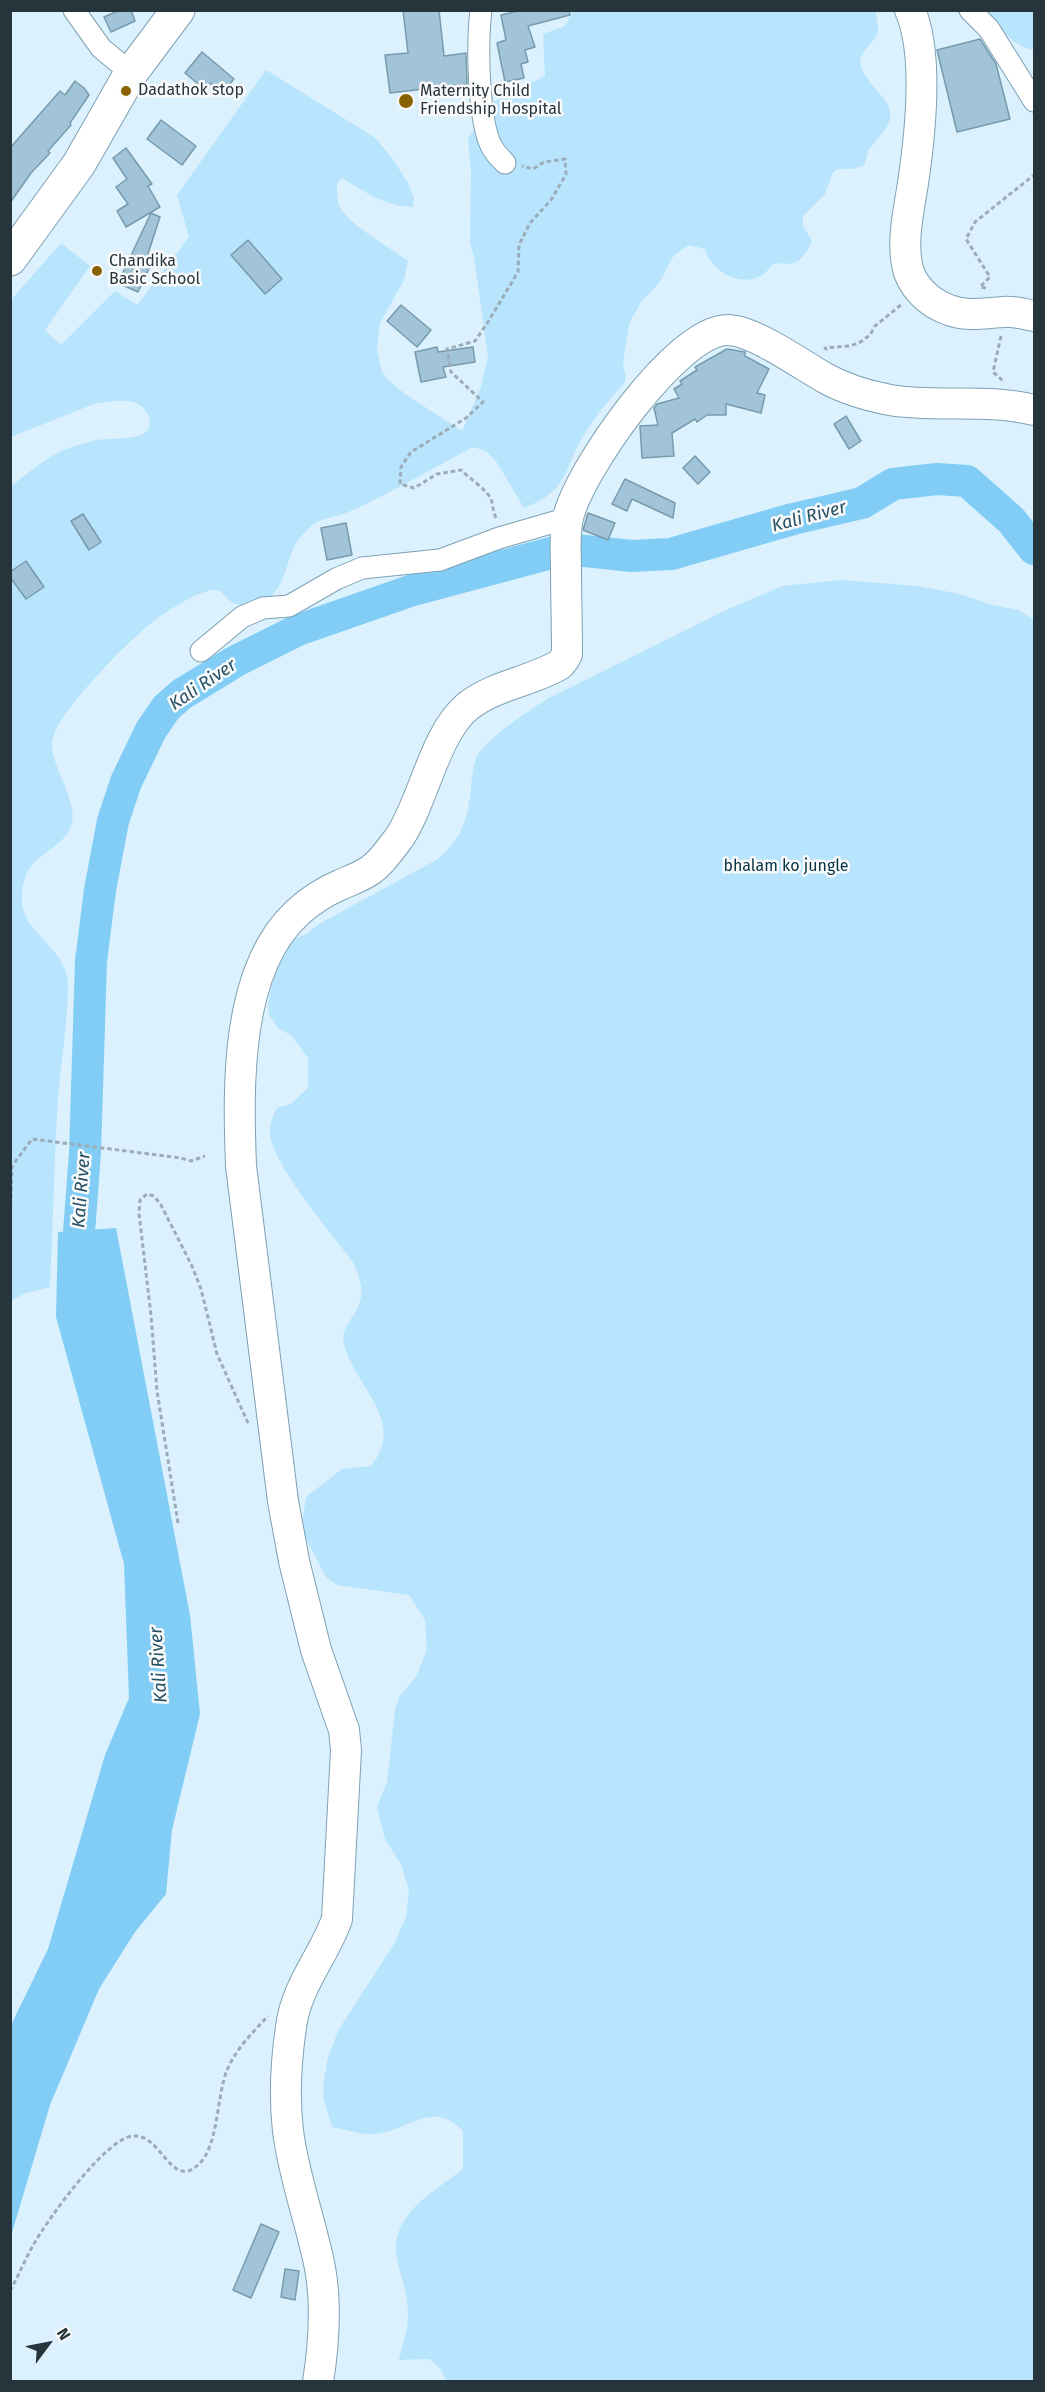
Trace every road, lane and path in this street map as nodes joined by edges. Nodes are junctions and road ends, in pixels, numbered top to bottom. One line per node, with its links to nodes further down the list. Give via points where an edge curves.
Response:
1 (74, 10): 6 (street, via 102,48)
2 (178, 10): 6 (main road)
3 (481, 10): 8 (street, via 481,96 488,140)
4 (910, 10): 11 (main road, via 920,42 921,84 916,167 905,245 910,275)
5 (970, 10): 7 (street, via 989,29)
6 (131, 73): 10 (main road, via 79,164)
7 (1035, 100)
8 (505, 163): 17 (path, via 533,169 544,162 565,159 566,174 551,200 530,223 519,245 518,272 488,322 475,341 447,349 451,372 483,402 466,418 411,452 401,467 400,484 414,488 437,474 461,470 486,491)
9 (1035, 175): 12 (path, via 975,222 966,239 990,277 981,287 1006,294)
10 (10, 259)
11 (919, 289): 12 (main road, via 933,303 963,314); 14 (path, via 859,343 825,348 837,360)
12 (1005, 311): 13 (main road); 15 (path, via 993,372)
13 (1035, 316)
14 (820, 374): 16 (main road, via 889,400 996,404); 18 (main road, via 743,333 727,330 700,339 664,369 627,414 576,494)
15 (1008, 384)
16 (1035, 410)
17 (497, 520)
18 (567, 529): 19 (street, via 499,538 440,560 362,568 289,606 263,608 242,617); 26 (main road, via 567,654 560,664 486,696 457,717 401,835 388,852 373,868 336,886 299,911 279,933 254,990 243,1037 241,1166 283,1501 307,1618 340,1712 346,1750 337,1919 297,1999 286,2091 290,2142 322,2284 324,2331)
19 (201, 651)
20 (205, 1156): 21 (path, via 191,1161 32,1139 12,1166)
21 (10, 1229)
22 (249, 1426): 23 (path, via 217,1354 192,1266 161,1205 147,1194 140,1200 140,1214 157,1391)
23 (178, 1523)
24 (274, 2011): 25 (path, via 246,2041 227,2070 210,2150 201,2162 179,2172 151,2142 140,2136 123,2138 84,2176 54,2214)
25 (10, 2291)
26 (318, 2382)

